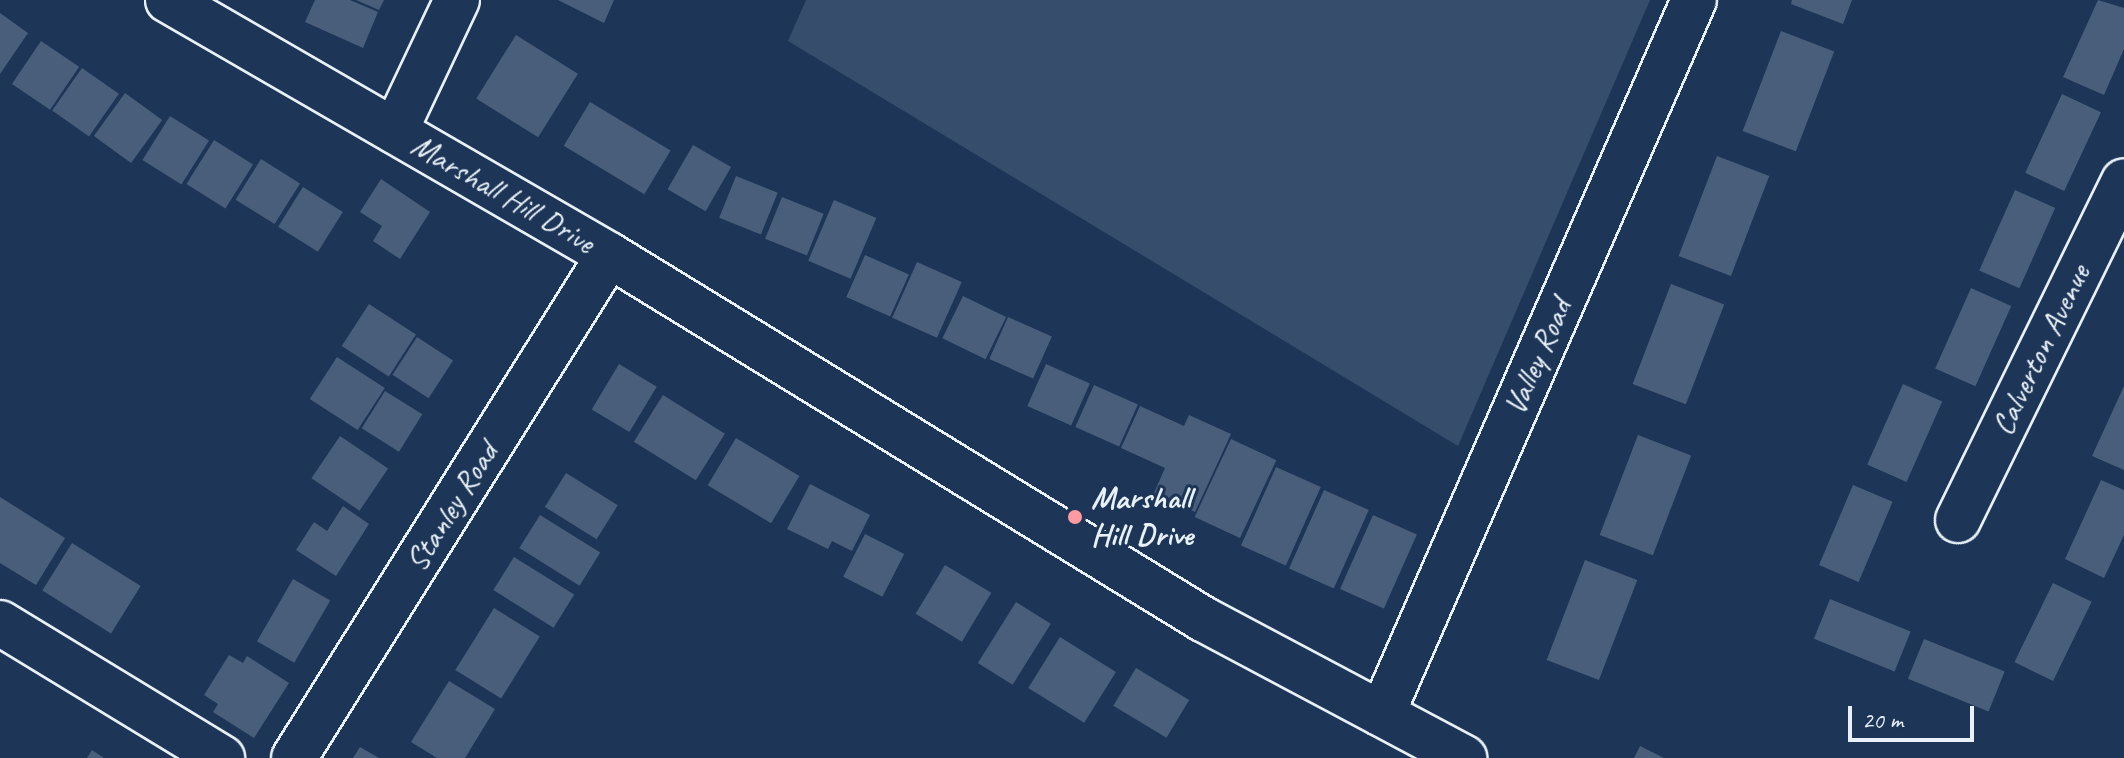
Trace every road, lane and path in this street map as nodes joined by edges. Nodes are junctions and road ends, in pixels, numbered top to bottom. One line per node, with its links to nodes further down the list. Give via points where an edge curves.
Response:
1 (168, 0): 4 (street, Marshall Hill Drive)
2 (457, 0): 4 (street)
3 (1694, 0): 9 (street, Valley Road)
4 (395, 131): 6 (street, Marshall Hill Drive)
5 (2124, 181): 7 (street, Calverton Avenue)
6 (609, 255): 9 (street, Marshall Hill Drive, via 1203,619); 12 (street, Stanley Road)
7 (1958, 520)
8 (0, 623): 11 (street)
9 (1382, 714): 10 (street, Marshall Hill Drive)
10 (1460, 757)
11 (222, 758)
12 (294, 758)

